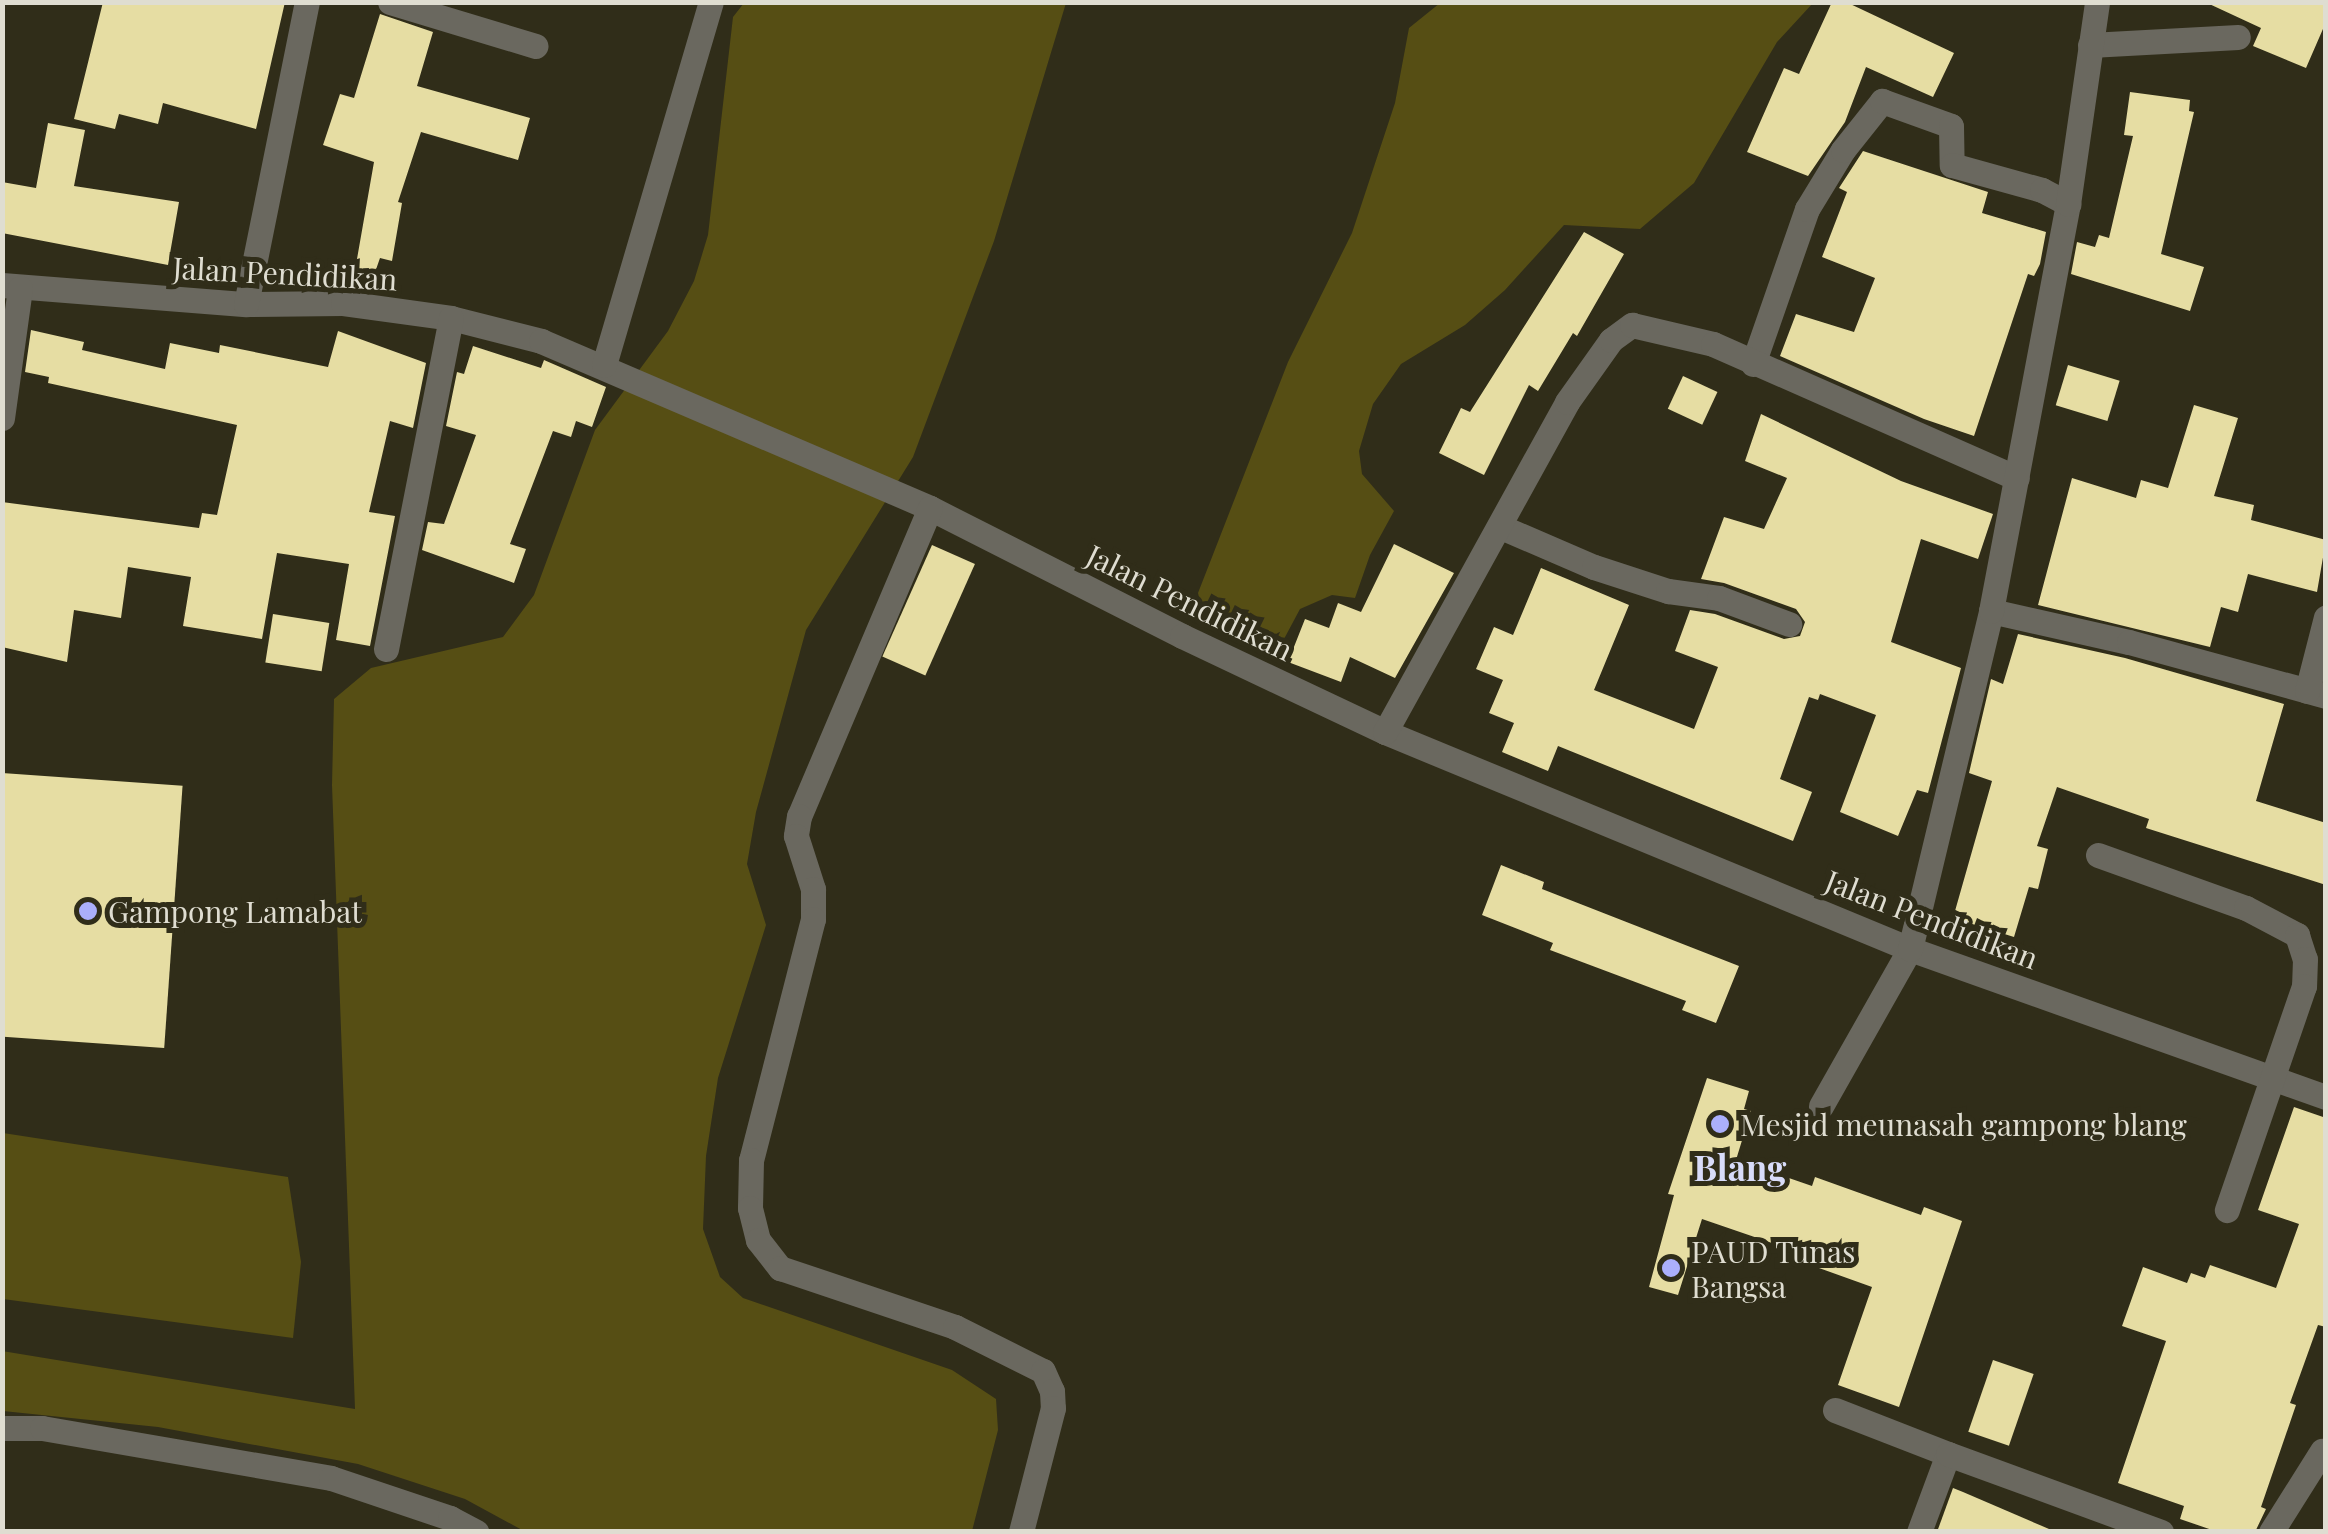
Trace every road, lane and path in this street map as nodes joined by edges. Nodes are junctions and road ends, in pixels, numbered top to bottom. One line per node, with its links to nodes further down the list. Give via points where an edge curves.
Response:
1 (307, 2): 10 (street)
2 (390, 2): 7 (street)
3 (711, 2): 13 (street)
4 (2097, 2): 6 (street)
5 (2238, 36): 6 (street)
6 (2090, 45): 8 (street)
7 (536, 46)
8 (2068, 204): 12 (street, via 1952,165 1951,126 1882,101 1807,209); 15 (street)
9 (11, 287): 10 (street, Jalan Pendidikan); 14 (street)
10 (246, 304): 11 (street, Jalan Pendidikan, via 343,303)
11 (451, 318): 13 (street, Jalan Pendidikan); 21 (street)
12 (1753, 364): 15 (street); 17 (street, via 1697,339 1632,325 1611,340 1567,402)
13 (607, 366): 16 (street, Jalan Pendidikan)
14 (2, 418)
15 (2016, 478): 18 (street)
16 (920, 504): 23 (street, Jalan Pendidikan); 35 (street, via 799,816 796,836 814,889 813,919 758,1127 750,1208 758,1240 780,1268 955,1327 1043,1371 1053,1408)
17 (1501, 527): 20 (street, via 1594,567 1668,591 1719,598); 23 (street)
18 (1991, 611): 22 (street); 25 (street)
19 (2326, 617): 22 (street)
20 (1789, 624)
21 (386, 649)
22 (2316, 694)
23 (1385, 732): 25 (street, Jalan Pendidikan)
24 (2098, 856): 26 (street, via 2246,908 2297,935 2306,959 2304,986)
25 (1910, 949): 26 (street, Jalan Pendidikan); 28 (street)
26 (2274, 1079): 27 (street, Jalan Pendidikan); 29 (street)
27 (2326, 1097)
28 (1821, 1106)
29 (2226, 1210)
30 (1835, 1410): 33 (street)
31 (2, 1428): 34 (street, via 42,1428 332,1478)
32 (2324, 1447): 38 (street)
33 (1948, 1454): 36 (street); 37 (street)
34 (476, 1532)
35 (1021, 1532)
36 (1919, 1532)
37 (2161, 1532)
38 (2271, 1532)

